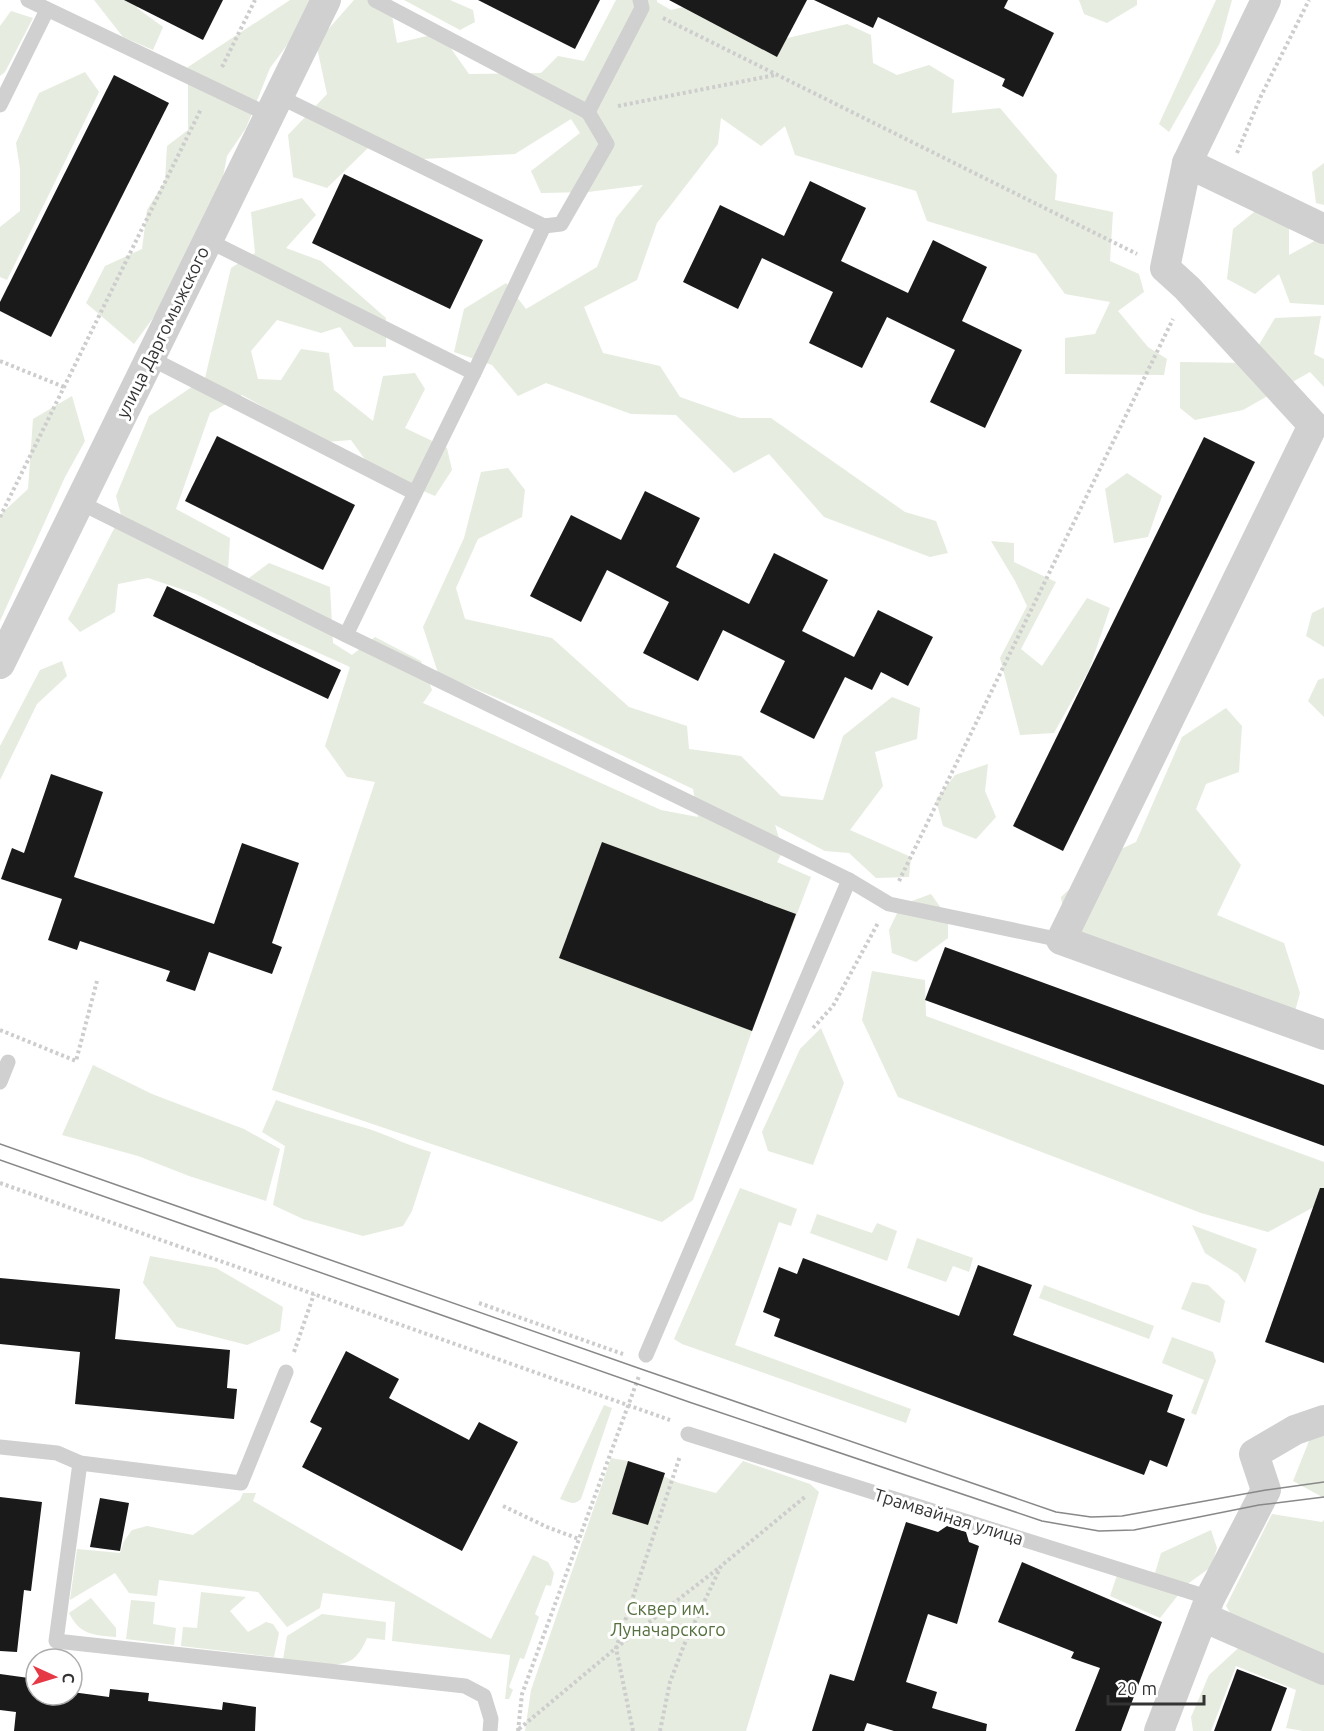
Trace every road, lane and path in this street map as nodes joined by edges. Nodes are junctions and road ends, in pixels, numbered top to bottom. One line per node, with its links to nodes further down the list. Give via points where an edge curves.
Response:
1 (255, 0): 9 (path)
2 (326, 0): 11 (street, улица Даргомыжского)
3 (375, 0): 12 (lane)
4 (1266, 0): 13 (street)
5 (1309, 0): 14 (path, via 1261,96)
6 (38, 4): 9 (lane); 10 (lane)
7 (641, 4): 8 (path); 12 (lane)
8 (777, 75): 12 (path); 18 (path)
9 (212, 87): 11 (lane); 23 (path)
10 (0, 105)
11 (273, 105): 15 (lane); 17 (street, улица Даргомыжского)
12 (588, 112): 15 (lane, via 607,144 561,224)
13 (1187, 163): 14 (street); 18 (street)
14 (1225, 182): 16 (street)
15 (544, 226): 22 (lane)
16 (1324, 229)
17 (207, 240): 20 (street, улица Даргомыжского); 22 (lane)
18 (1165, 268): 19 (street)
19 (1187, 288): 30 (path); 31 (street, via 1313,424)
20 (150, 358): 24 (lane); 25 (street, улица Даргомыжского)
21 (0, 361): 23 (path)
22 (474, 373): 24 (lane)
23 (64, 387): 26 (path)
24 (415, 493): 27 (lane)
25 (79, 502): 27 (lane); 28 (street, улица Даргомыжского)
26 (0, 517)
27 (346, 635): 29 (lane)
28 (0, 664)
29 (849, 880): 30 (lane); 40 (lane)
30 (889, 904): 31 (lane)
31 (1061, 940): 34 (street)
32 (98, 981): 33 (path, via 76,1061)
33 (0, 1030)
34 (1324, 1035)
35 (8, 1062): 36 (lane)
36 (0, 1082)
37 (0, 1184): 38 (path)
38 (314, 1294): 41 (path); 42 (path)
39 (479, 1303): 40 (path)
40 (639, 1356): 42 (path)
41 (286, 1372): 46 (lane, via 241,1483)
42 (627, 1405): 44 (path, via 690,1426); 49 (path)
43 (1324, 1420): 51 (street, via 1295,1430 1254,1454 1266,1490)
44 (688, 1434): 47 (lane, Трамвайная улица); 52 (path)
45 (0, 1447): 46 (lane, via 57,1453)
46 (80, 1463): 55 (lane, via 56,1641 465,1686 484,1696 491,1719)
47 (827, 1478): 50 (path); 51 (lane, Трамвайная улица)
48 (503, 1506): 49 (path)
49 (579, 1539): 54 (path, via 522,1694)
50 (721, 1566): 52 (path); 57 (path, via 670,1682)
51 (1206, 1607): 53 (street); 58 (street)
52 (616, 1648): 54 (path); 56 (path)
53 (1324, 1670)
54 (519, 1730)
55 (490, 1731)
56 (633, 1731)
57 (660, 1731)
58 (1159, 1731)

